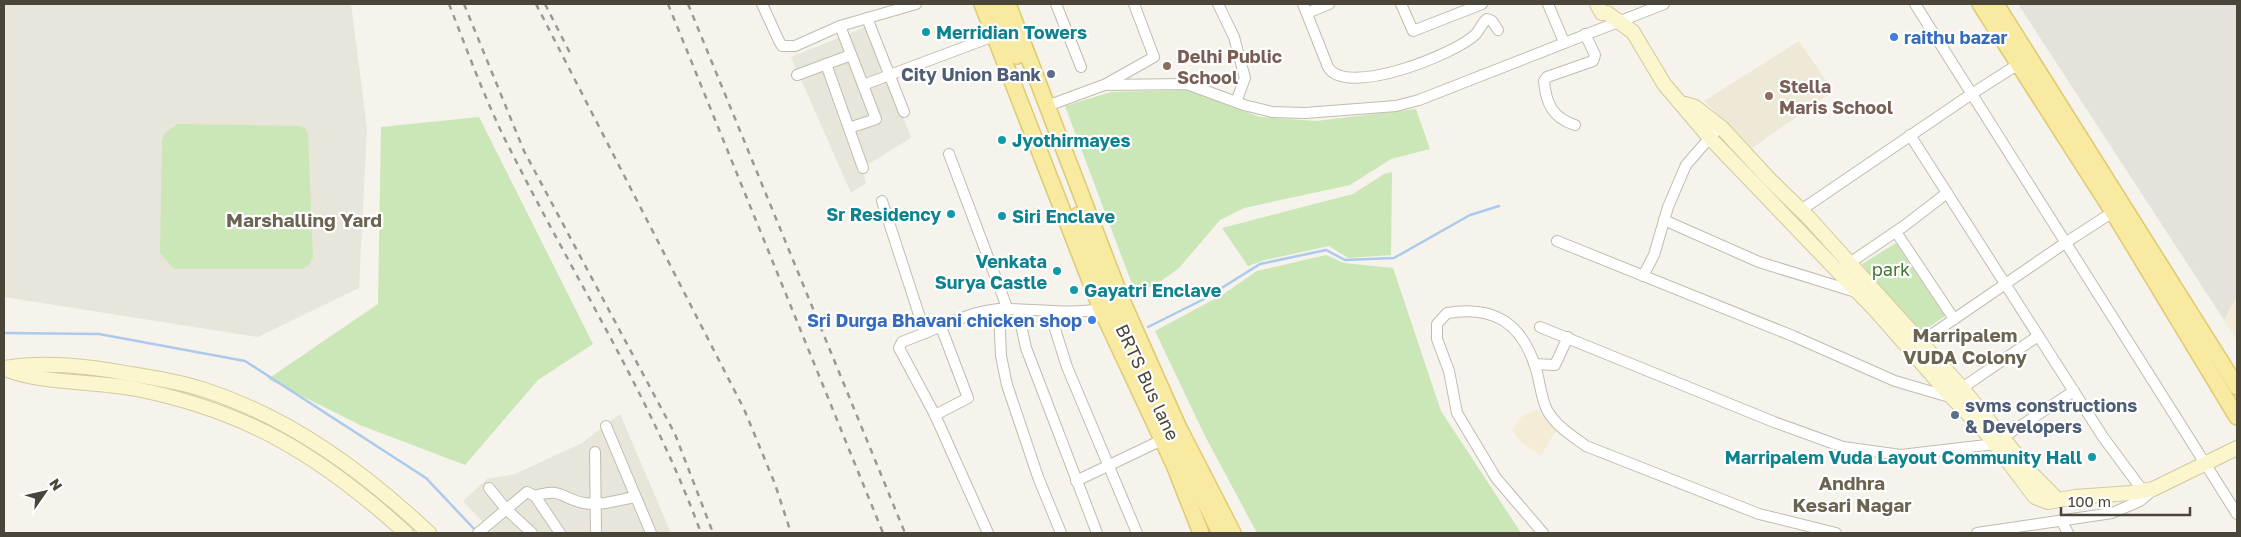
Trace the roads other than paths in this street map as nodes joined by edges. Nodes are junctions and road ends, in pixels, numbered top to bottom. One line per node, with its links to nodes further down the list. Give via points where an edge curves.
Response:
1 (762, 4): 21 (street, via 784,47 795,46)
2 (916, 4): 19 (street)
3 (982, 4): 24 (main road)
4 (996, 4): 103 (main road, BRTS Bus lane, via 1113,307)
5 (1008, 4): 37 (main road)
6 (1056, 4): 29 (street)
7 (1134, 4): 33 (street, via 1154,56)
8 (1218, 4): 35 (street, via 1234,37 1245,78)
9 (1329, 4): 18 (street)
10 (1401, 4): 11 (street, via 1413,31)
11 (1482, 4)
12 (1548, 4): 25 (street)
13 (1664, 4): 20 (street)
14 (1915, 4): 34 (street)
15 (1980, 4): 28 (main road)
16 (1996, 4): 70 (main road)
17 (1604, 7): 20 (street)
18 (1305, 8): 22 (street, via 1328,67 1342,78 1395,72 1427,60 1476,34 1488,19)
19 (867, 18): 21 (street); 31 (street)
20 (1620, 22): 23 (street); 36 (street, via 1633,32 1664,84)
21 (840, 26): 26 (street)
22 (1498, 30)
23 (1585, 34): 25 (street); 39 (street, via 1595,56 1593,61 1547,77 1544,81 1554,114)
24 (994, 36): 31 (street); 58 (main road)
25 (1564, 42): 35 (street, via 1419,100 1396,106 1305,113 1272,112)
26 (851, 55): 27 (street); 32 (street)
27 (826, 64): 30 (street); 41 (street)
28 (2018, 65): 34 (street); 49 (main road)
29 (1081, 67)
30 (797, 75)
31 (889, 76): 32 (street); 38 (street)
32 (863, 85): 41 (street, via 876,119)
33 (1104, 85): 35 (street, via 1187,84); 37 (street)
34 (1973, 93): 42 (street); 53 (street)
35 (1236, 102)
36 (1682, 103): 40 (street, via 1695,107); 43 (street)
37 (1047, 106): 104 (main road, via 1121,298 1178,426)
38 (904, 112)
39 (1575, 125)
40 (1720, 126): 43 (street); 48 (street)
41 (850, 128): 45 (street)
42 (1910, 135): 46 (street); 48 (street)
43 (1709, 137): 50 (street, via 1686,165); 54 (street)
44 (949, 154): 59 (street)
45 (864, 168)
46 (1947, 193): 51 (street); 56 (street)
47 (882, 201): 64 (street)
48 (1801, 210): 54 (street)
49 (2112, 212): 53 (street); 74 (main road)
50 (1664, 220): 55 (street, via 1654,255); 57 (street, via 1759,262)
51 (1896, 232): 54 (street); 61 (street)
52 (1557, 241): 55 (street)
53 (2064, 243): 56 (street); 80 (street)
54 (1843, 267): 57 (street); 67 (street)
55 (1643, 276): 72 (street, via 1895,380)
56 (2004, 284): 61 (street); 65 (street)
57 (1856, 292): 67 (street)
58 (1101, 309): 60 (street); 76 (main road)
59 (1009, 310): 60 (street); 62 (street, via 969,315); 82 (street); 99 (street, via 1001,356 1007,385)
60 (1054, 312): 81 (street, via 1055,330 1067,367)
61 (1954, 319): 67 (street)
62 (940, 327): 64 (street); 73 (street, via 968,398)
63 (1540, 327): 66 (street)
64 (925, 333): 73 (street, via 902,342 899,348)
65 (2038, 336): 71 (street); 72 (street)
66 (1568, 337): 68 (street, via 1555,365); 77 (street, via 1843,447 1901,455)
67 (1915, 346): 72 (street)
68 (1534, 364): 105 (street, via 1517,330 1494,316 1478,310 1461,311 1447,313 1437,324 1437,339 1449,371 1457,413 1496,478); 106 (street, via 1546,409 1562,429 1586,446 1759,514)
69 (4, 368): 92 (street, via 41,378 134,388 237,417 312,458); 93 (street, via 41,364 110,370 187,384 239,402 326,448)
70 (2237, 387)
71 (2074, 391): 77 (street); 84 (street, via 2103,437)
72 (1958, 393): 77 (street)
73 (934, 416): 98 (street)
74 (2237, 417)
75 (606, 426): 86 (street)
76 (1162, 440): 81 (street); 102 (main road)
77 (1998, 441): 84 (street, via 2035,497 2048,502)
78 (2237, 448): 80 (street)
79 (595, 452): 87 (street)
80 (2206, 462): 84 (street, via 2176,480); 89 (street)
81 (1108, 465): 82 (street); 101 (street)
82 (1076, 481): 100 (street)
83 (488, 488): 88 (street)
84 (2148, 490): 90 (street, via 2140,501 2112,513)
85 (535, 496): 87 (street, via 557,492 583,503); 88 (street, via 527,492); 95 (street)
86 (635, 497): 87 (street); 97 (street)
87 (596, 504): 96 (street)
88 (506, 509): 91 (street); 94 (street)
89 (2237, 514)
90 (2061, 520): 107 (street); 108 (street)
91 (480, 532)
92 (406, 533)
93 (430, 533)
94 (532, 533)
95 (560, 533)
96 (596, 533)
97 (652, 533)
98 (988, 533)
99 (1061, 533)
100 (1097, 533)
101 (1136, 533)
102 (1201, 533)
103 (1220, 533)
104 (1233, 533)
105 (1543, 533)
106 (1836, 533)
107 (1977, 533)
108 (2068, 533)

